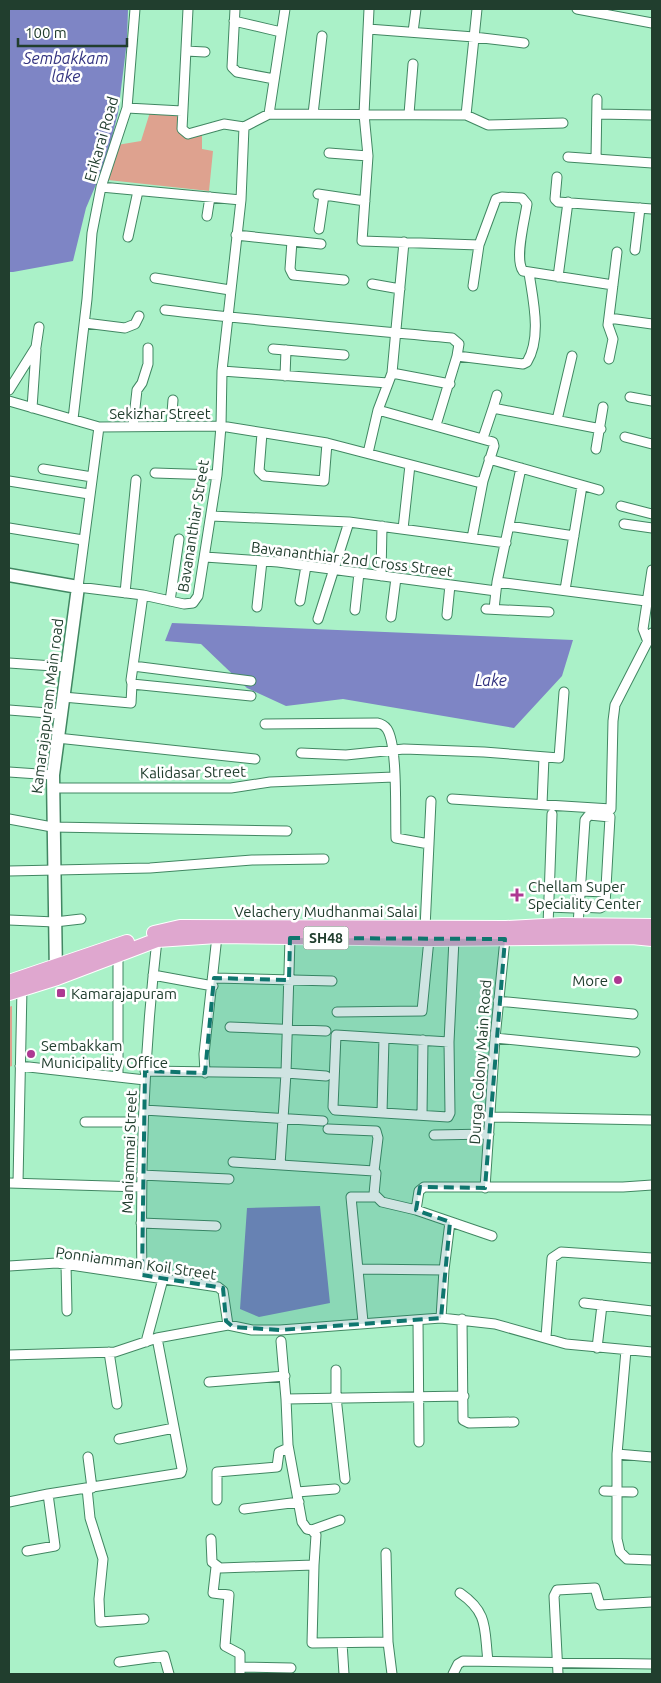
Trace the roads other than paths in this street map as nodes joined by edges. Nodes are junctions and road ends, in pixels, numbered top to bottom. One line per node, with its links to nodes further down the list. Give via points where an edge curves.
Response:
1 (135, 9): 22 (street, Erikarai Road)
2 (188, 9): 17 (street)
3 (235, 9): 9 (street)
4 (285, 9): 12 (street)
5 (369, 9): 11 (street)
6 (416, 9): 13 (street)
7 (477, 9): 15 (street)
8 (583, 9): 10 (street)
9 (234, 21): 12 (street); 20 (street, via 232,67 237,72)
10 (652, 23)
11 (368, 29): 13 (street); 26 (street)
12 (281, 32): 20 (street)
13 (414, 32): 15 (street)
14 (322, 36): 25 (street)
15 (474, 36): 16 (street); 30 (street)
16 (524, 43)
17 (186, 51): 18 (street); 23 (street)
18 (205, 52)
19 (413, 64): 27 (street)
20 (274, 79): 24 (street)
21 (597, 99): 28 (street)
22 (127, 108): 23 (street); 39 (street, Erikarai Road)
23 (182, 111): 32 (street, via 182,128 188,134 224,124)
24 (269, 114): 25 (street); 32 (street)
25 (313, 114): 26 (street)
26 (364, 114): 27 (street); 34 (street)
27 (409, 114): 30 (street)
28 (597, 114): 29 (street); 36 (street)
29 (652, 114)
30 (466, 115): 31 (street, via 488,125)
31 (563, 123)
32 (244, 127): 42 (street, Bavananthiar Street)
33 (329, 153): 34 (street)
34 (368, 156): 43 (street)
35 (568, 157): 36 (street)
36 (596, 159): 37 (street)
37 (652, 163)
38 (557, 178): 44 (street, via 556,201)
39 (101, 187): 40 (street); 70 (street, Erikarai Road, via 92,233)
40 (138, 191): 41 (street); 50 (street)
41 (210, 197): 42 (street); 47 (street)
42 (241, 200): 49 (street, Bavananthiar Street)
43 (365, 201): 48 (street, via 321,195); 52 (street, via 362,240)
44 (568, 202): 45 (street); 58 (street)
45 (640, 208): 46 (street); 55 (street)
46 (652, 209)
47 (207, 216)
48 (319, 229)
49 (236, 235): 51 (street); 65 (street, Bavananthiar Street)
50 (128, 237)
51 (292, 241): 53 (street); 60 (street, via 290,269 293,275)
52 (404, 242): 54 (street); 64 (street)
53 (321, 244)
54 (479, 245): 57 (street, via 496,199 526,201 520,266); 63 (street)
55 (635, 250)
56 (616, 252): 62 (street)
57 (529, 273): 58 (street); 79 (street, via 534,330 532,352 527,362)
58 (558, 277): 62 (street)
59 (154, 278): 65 (street)
60 (344, 280)
61 (372, 284): 64 (street)
62 (613, 284): 69 (street)
63 (473, 286)
64 (400, 289): 73 (street)
65 (230, 290): 68 (street, Bavananthiar Street)
66 (165, 310): 68 (street)
67 (139, 316): 70 (street, via 135,324 125,328)
68 (227, 317): 73 (street); 82 (street, Bavananthiar Street)
69 (609, 318): 71 (street); 81 (street, via 608,330 613,339)
70 (85, 323): 97 (street, Erikarai Road)
71 (652, 324)
72 (39, 326): 74 (street)
73 (396, 333): 79 (street, via 452,338 459,344); 83 (street)
74 (36, 348): 87 (street); 94 (street)
75 (148, 348): 100 (street, via 148,364 137,390)
76 (273, 349): 77 (street)
77 (286, 350): 78 (street); 84 (street)
78 (344, 355)
79 (457, 356): 86 (street)
80 (572, 356): 98 (street)
81 (609, 359)
82 (222, 371): 84 (street); 102 (street, Bavananthiar Street)
83 (392, 373): 85 (street); 86 (street)
84 (285, 376): 85 (street)
85 (388, 383): 96 (street)
86 (450, 384): 99 (street)
87 (9, 390)
88 (497, 395): 95 (street)
89 (630, 397): 92 (street)
90 (173, 400): 101 (street)
91 (9, 401): 94 (street, Sekizhar Street)
92 (652, 401)
93 (603, 406): 104 (street)
94 (32, 408): 97 (street, Sekizhar Street)
95 (493, 408): 98 (street); 107 (street)
96 (378, 410): 99 (street); 111 (street)
97 (73, 419): 103 (street, Sekizhar Street)
98 (557, 420): 104 (street)
99 (436, 425): 107 (street)
100 (133, 426): 101 (street, Sekizhar Street); 103 (street, Sekizhar Street)
101 (171, 426): 102 (street, Sekizhar Street)
102 (221, 426): 105 (street, Sekizhar Street); 117 (street, Bavananthiar Street)
103 (99, 427): 118 (street)
104 (601, 429): 110 (street)
105 (262, 432): 108 (street, Sekizhar Street); 108 (street, via 259,471 264,476 324,481)
106 (624, 437): 109 (street)
107 (483, 438): 112 (street, via 494,443)
108 (328, 443): 111 (street, Sekizhar Street)
109 (652, 444)
110 (596, 449)
111 (368, 453): 113 (street, Sekizhar Street)
112 (489, 459): 114 (street); 121 (street)
113 (410, 465): 121 (street, Sekizhar Street); 134 (street)
114 (521, 468): 122 (street); 131 (street)
115 (43, 469): 118 (street)
116 (155, 473): 117 (street)
117 (217, 475): 127 (street, Bavananthiar Street)
118 (92, 477): 124 (street)
119 (136, 480): 154 (street)
120 (9, 481): 124 (street)
121 (483, 481): 136 (street)
122 (582, 486): 123 (street); 135 (street)
123 (599, 490)
124 (89, 494): 138 (street)
125 (621, 506): 126 (street)
126 (652, 514)
127 (211, 516): 128 (street); 140 (street, Bavananthiar Street)
128 (349, 522): 130 (street); 143 (street)
129 (624, 524): 133 (street)
130 (382, 526): 134 (street); 147 (street)
131 (509, 526): 135 (street); 139 (street)
132 (9, 528): 138 (street)
133 (652, 528)
134 (403, 529): 136 (street)
135 (574, 536): 152 (street)
136 (472, 538): 139 (street)
137 (179, 539): 156 (street)
138 (83, 540): 151 (street)
139 (506, 543): 149 (street)
140 (205, 557): 141 (street, Bavananthiar 2nd Cross Street); 156 (street, Bavananthiar Street, via 196,600 190,604)
141 (262, 561): 142 (street, Bavananthiar 2nd Cross Street); 159 (street)
142 (306, 566): 143 (street, Bavananthiar 2nd Cross Street); 157 (street)
143 (334, 570): 145 (street, Bavananthiar 2nd Cross Street); 164 (street)
144 (652, 570): 158 (street)
145 (359, 573): 147 (street, Bavananthiar 2nd Cross Street); 160 (street)
146 (9, 576): 151 (street)
147 (381, 576): 148 (street, Bavananthiar 2nd Cross Street)
148 (396, 578): 150 (street, Bavananthiar 2nd Cross Street); 163 (street)
149 (498, 582): 152 (street); 153 (street)
150 (450, 585): 153 (street, Bavananthiar 2nd Cross Street); 162 (street)
151 (78, 587): 154 (street, Bavananthiar Street); 169 (street, Kamarajapuram Main road)
152 (565, 590): 158 (street)
153 (496, 592): 161 (street, via 490,609)
154 (125, 593): 155 (street, Bavananthiar Street)
155 (143, 595): 156 (street, Bavananthiar Street); 168 (street)
156 (170, 601)
157 (300, 601)
158 (646, 601): 166 (street, via 643,629)
159 (257, 607)
160 (355, 610)
161 (549, 612)
162 (447, 615)
163 (392, 617)
164 (318, 619)
165 (652, 633): 166 (street)
166 (650, 643): 188 (street, via 615,706 610,809)
167 (9, 663): 169 (street)
168 (133, 666): 170 (street); 171 (street)
169 (68, 667): 174 (street, Kamarajapuram Main road)
170 (251, 681)
171 (132, 684): 173 (street); 174 (street, via 131,703)
172 (564, 692): 181 (street, via 559,758)
173 (251, 696)
174 (64, 697): 176 (street, Kamarajapuram Main road)
175 (9, 710): 176 (street)
176 (61, 714): 178 (street, Kamarajapuram Main road)
177 (265, 724): 179 (street, via 377,723 388,730)
178 (57, 738): 182 (street); 185 (street, Kamarajapuram Main road)
179 (393, 750): 180 (street, via 346,756); 181 (street); 184 (street)
180 (301, 753)
181 (544, 757): 188 (street)
182 (255, 759)
183 (9, 772): 185 (street, Kalidasar Street)
184 (394, 777): 185 (street, Kalidasar Street, via 270,782 231,788); 194 (street, via 396,838)
185 (53, 781): 192 (street, Kamarajapuram Main road)
186 (452, 799): 188 (street)
187 (431, 800): 194 (street)
188 (542, 804)
189 (552, 814): 200 (street)
190 (579, 816): 201 (street)
191 (9, 819): 192 (street)
192 (52, 827): 193 (street); 197 (street, Kamarajapuram Main road)
193 (287, 831)
194 (429, 844): 210 (street)
195 (324, 859): 197 (street)
196 (9, 870): 197 (street)
197 (54, 871): 205 (street, Kamarajapuram Main road)
198 (580, 891): 199 (street); 199 (street, via 585,820 596,814 610,817 611,822); 201 (street)
199 (606, 892): 202 (street, via 604,908)
200 (548, 907): 201 (street); 208 (street)
201 (577, 907): 202 (street); 206 (street)
202 (596, 908): 207 (street)
203 (9, 920): 205 (street)
204 (81, 920): 205 (street)
205 (55, 922): 218 (street, Kamarajapuram Main road)
206 (576, 925): 207 (main road, Velachery Mudhanmai Salai / SH48); 208 (main road, Velachery Mudhanmai Salai / SH48)
207 (596, 925): 209 (main road, Velachery Mudhanmai Salai / SH48)
208 (548, 926): 210 (main road, Velachery Mudhanmai Salai / SH48)
209 (652, 926)
210 (427, 934): 212 (main road, Velachery Mudhanmai Salai / SH48); 213 (main road, Velachery Mudhanmai Salai / SH48); 218 (main road, Velachery Mudhanmai Salai / SH48, via 180,926); 226 (street, via 422,1011)
211 (217, 936): 212 (main road, Velachery Mudhanmai Salai / SH48); 215 (main road, Velachery Mudhanmai Salai / SH48); 223 (street)
212 (290, 938): 220 (street)
213 (454, 939): 214 (main road, Velachery Mudhanmai Salai / SH48); 234 (street)
214 (504, 939): 216 (main road, Velachery Mudhanmai Salai / SH48, via 632,937); 225 (street, Durga Colony Main Road)
215 (157, 940): 217 (main road, Velachery Mudhanmai Salai / SH48); 219 (street, Maniammai Street)
216 (652, 940)
217 (118, 955): 218 (main road, Velachery Mudhanmai Salai / SH48); 241 (street)
218 (56, 972): 222 (main road, Velachery Mudhanmai Salai / SH48); 224 (main road, Velachery Mudhanmai Salai / SH48)
219 (153, 975): 223 (street); 239 (street, Maniammai Street)
220 (289, 980): 221 (street); 223 (street); 229 (street)
221 (332, 981)
222 (9, 982)
223 (214, 982): 237 (street, via 204,1054)
224 (15, 991): 236 (street)
225 (498, 1001): 227 (street); 232 (street, Durga Colony Main Road)
226 (337, 1012)
227 (633, 1014)
228 (230, 1026): 229 (street)
229 (288, 1029): 230 (street); 238 (street)
230 (326, 1031)
231 (384, 1038): 233 (street); 243 (street); 243 (street, via 336,1035 333,1107 335,1110)
232 (494, 1038): 235 (street); 245 (street, Durga Colony Main Road)
233 (423, 1040): 234 (street); 244 (street)
234 (449, 1042): 244 (street, via 450,1114 448,1117)
235 (635, 1052)
236 (20, 1066): 241 (street); 257 (street)
237 (205, 1073): 238 (street); 239 (street)
238 (286, 1073): 240 (street); 246 (street)
239 (145, 1076): 241 (street); 242 (street, Maniammai Street)
240 (326, 1076)
241 (118, 1077)
242 (144, 1110): 246 (street); 249 (street, Maniammai Street)
243 (382, 1112): 244 (street)
244 (422, 1115)
245 (490, 1118): 247 (street); 250 (street, Durga Colony Main Road)
246 (283, 1120): 253 (street); 254 (street, via 376,1131)
247 (652, 1120)
248 (85, 1122): 249 (street)
249 (143, 1122): 255 (street, Maniammai Street)
250 (489, 1134): 251 (street); 260 (street, Durga Colony Main Road)
251 (434, 1135)
252 (233, 1162): 253 (street)
253 (280, 1165): 254 (street)
254 (374, 1171): 261 (street)
255 (141, 1175): 256 (street); 259 (street, Maniammai Street)
256 (228, 1179)
257 (14, 1183): 259 (street)
258 (652, 1185): 260 (street)
259 (141, 1187): 263 (street, Maniammai Street)
260 (485, 1188): 262 (street, via 424,1187 419,1191)
261 (375, 1197): 262 (street, via 382,1202); 270 (street, via 351,1196)
262 (416, 1210): 264 (street)
263 (141, 1222): 265 (street); 272 (street, Maniammai Street)
264 (450, 1222): 266 (street); 271 (street)
265 (216, 1226)
266 (492, 1236)
267 (652, 1258): 283 (street, via 561,1252 555,1255 552,1258)
268 (66, 1264): 269 (street, Ponniamman Koil Street); 272 (street, Ponniamman Koil Street); 276 (street)
269 (9, 1266)
270 (358, 1269): 271 (street); 281 (street)
271 (444, 1270): 278 (street)
272 (142, 1275): 273 (street, Ponniamman Koil Street)
273 (163, 1279): 282 (street, Ponniamman Koil Street, via 221,1288); 286 (street)
274 (584, 1303): 275 (street)
275 (602, 1305): 277 (street); 287 (street)
276 (67, 1311)
277 (652, 1311)
278 (440, 1318): 279 (street); 280 (street)
279 (462, 1319): 283 (street); 296 (street)
280 (418, 1320): 281 (street); 295 (street)
281 (362, 1322): 282 (street, via 280,1330 252,1330)
282 (228, 1325): 284 (street)
283 (546, 1337): 287 (street, via 566,1344)
284 (157, 1338): 286 (street); 301 (street)
285 (281, 1341): 293 (street)
286 (146, 1342): 289 (street)
287 (597, 1348): 288 (street)
288 (626, 1350): 290 (street); 305 (street)
289 (109, 1352): 291 (street); 299 (street)
290 (652, 1352)
291 (9, 1355)
292 (336, 1370): 297 (street)
293 (285, 1376): 294 (street); 298 (street)
294 (209, 1382)
295 (419, 1395): 296 (street); 297 (street); 303 (street)
296 (464, 1396): 300 (street, via 465,1422)
297 (336, 1398): 298 (street); 308 (street)
298 (286, 1399): 304 (street)
299 (117, 1404)
300 (514, 1422)
301 (174, 1428): 302 (street); 309 (street, via 181,1473)
302 (119, 1439)
303 (419, 1442)
304 (288, 1448): 315 (street); 316 (street, via 278,1452 277,1467 217,1472)
305 (617, 1454): 307 (street); 312 (street)
306 (88, 1457): 309 (street)
307 (652, 1457)
308 (345, 1479)
309 (89, 1488): 314 (street); 329 (street, via 90,1518 103,1559 100,1622)
310 (335, 1489): 315 (street)
311 (604, 1492): 312 (street)
312 (617, 1492): 313 (street); 324 (street, via 620,1552 627,1559)
313 (633, 1492)
314 (48, 1494): 317 (street); 322 (street, via 56,1546)
315 (298, 1497): 318 (street); 320 (street, via 302,1522)
316 (218, 1500)
317 (9, 1502)
318 (244, 1509)
319 (340, 1520): 320 (street)
320 (312, 1530): 325 (street, via 316,1535)
321 (211, 1538): 326 (street, via 212,1562)
322 (27, 1551)
323 (386, 1553): 330 (street)
324 (652, 1560)
325 (314, 1565): 326 (street); 331 (street, via 312,1643)
326 (216, 1567): 337 (street, via 213,1593 229,1594 226,1646 240,1654)
327 (460, 1593): 332 (street, via 473,1602 483,1617)
328 (652, 1602): 334 (street, via 600,1605 595,1588 557,1590 554,1596)
329 (144, 1619)
330 (388, 1642): 331 (street); 340 (street)
331 (342, 1643): 339 (street)
332 (488, 1661): 334 (street); 341 (street, via 463,1661)
333 (120, 1662): 338 (street, via 164,1656)
334 (558, 1662): 335 (street); 342 (street)
335 (652, 1664)
336 (291, 1668): 337 (street)
337 (240, 1671)
338 (169, 1674)
339 (344, 1674)
340 (392, 1674)
341 (453, 1674)
342 (558, 1674)

